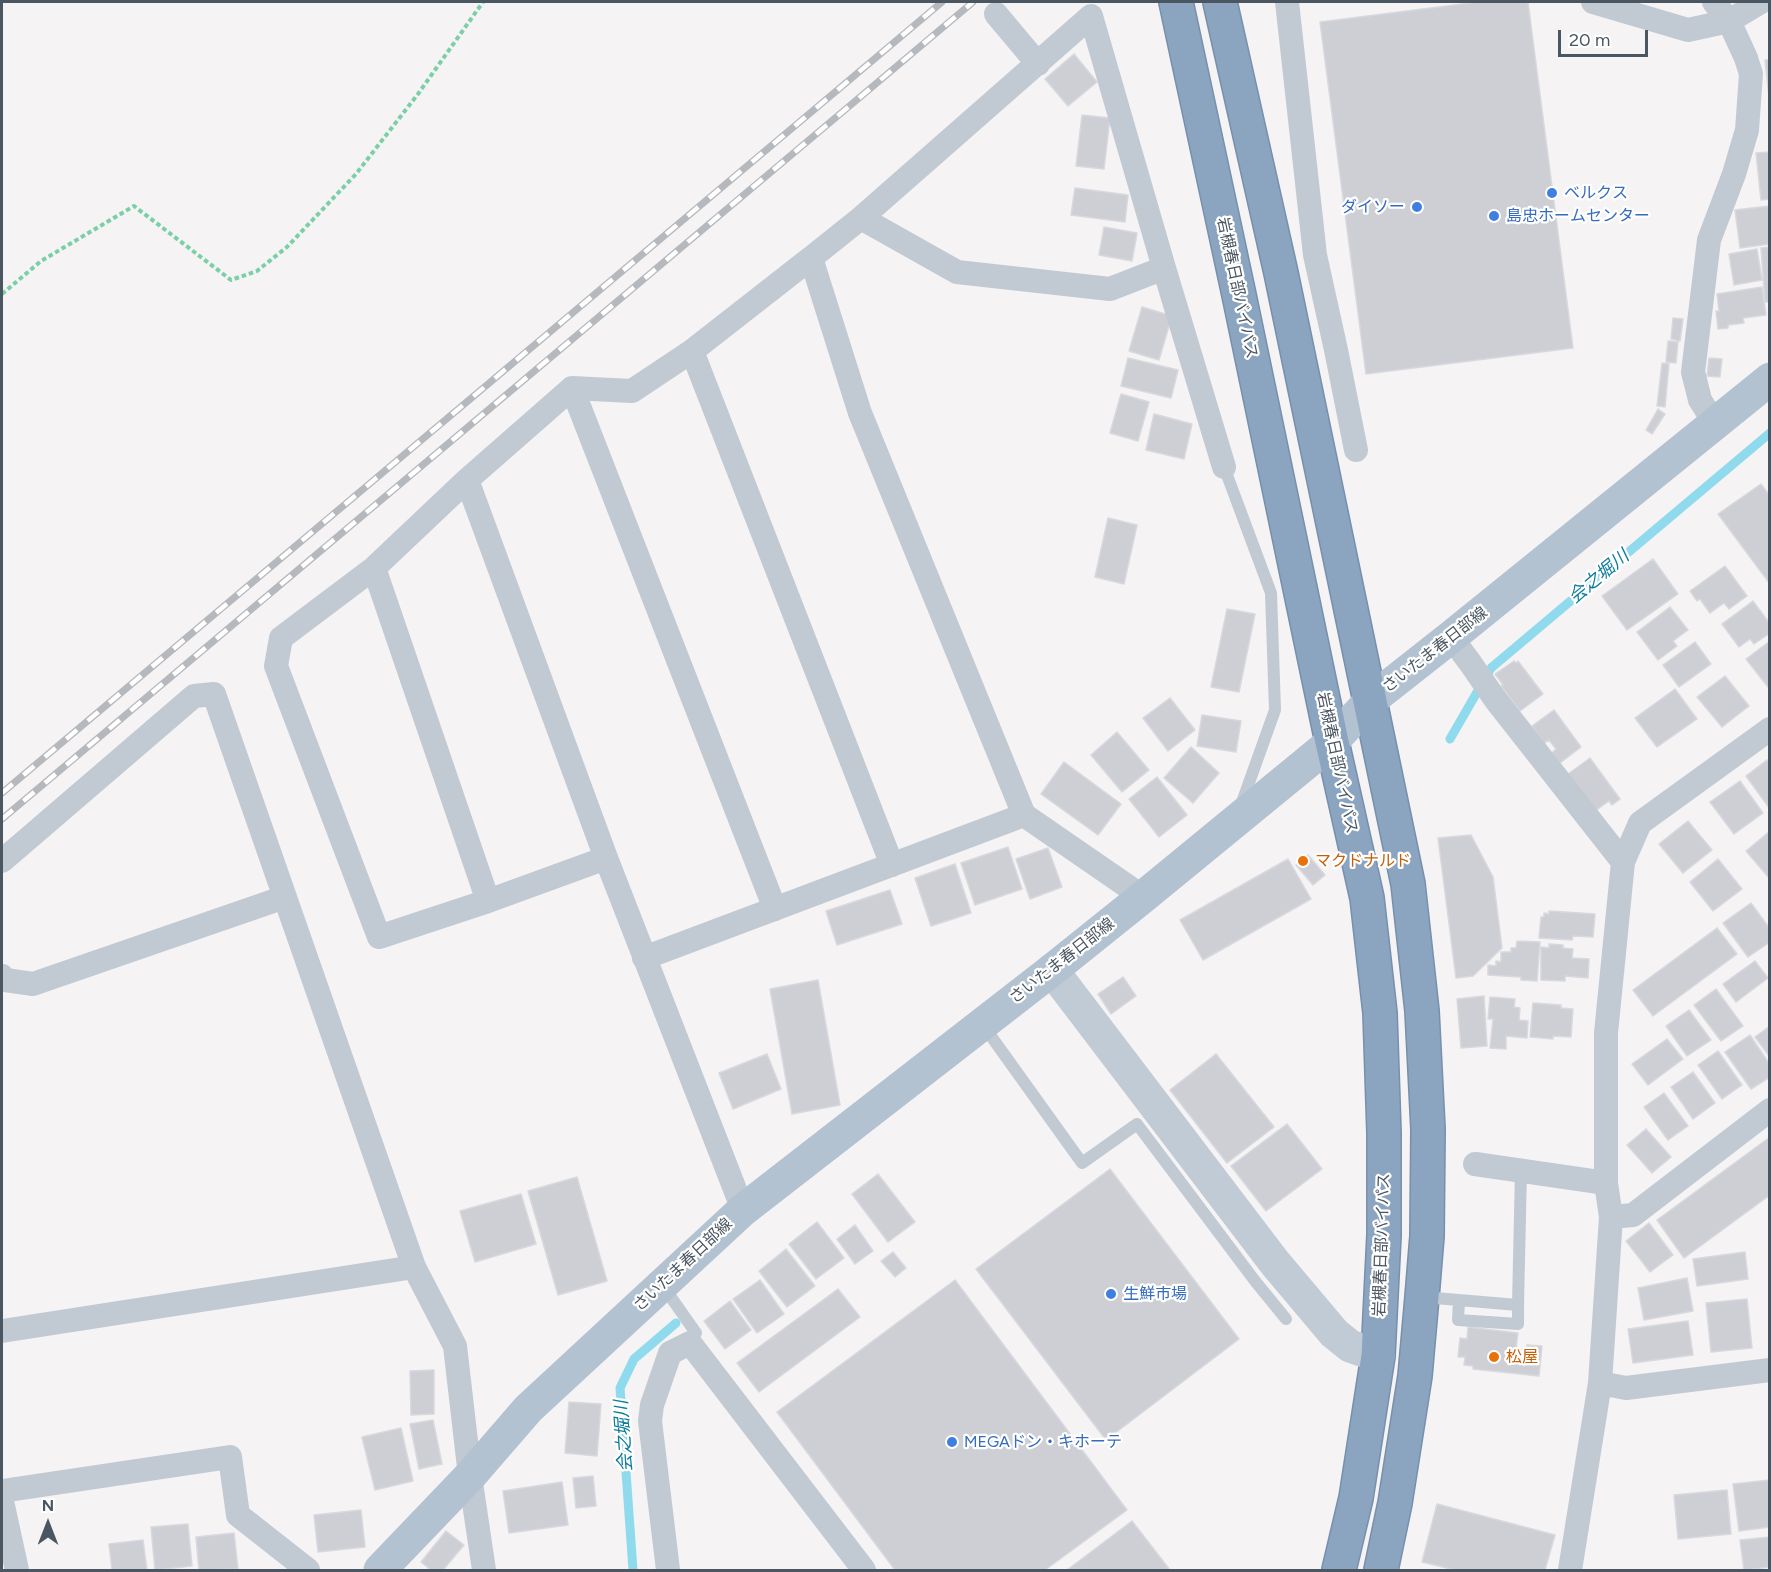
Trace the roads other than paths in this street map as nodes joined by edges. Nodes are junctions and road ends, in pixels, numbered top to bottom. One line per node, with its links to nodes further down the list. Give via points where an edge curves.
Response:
1 (1176, 2): 25 (highway, 岩槻春日部バイパス)
2 (1220, 2): 23 (highway)
3 (1287, 2): 18 (street, via 1315,255)
4 (1593, 2): 9 (street, via 1688,30)
5 (1714, 2): 9 (street)
6 (1761, 2): 9 (street)
7 (1091, 9): 10 (street); 13 (street)
8 (996, 14): 10 (street)
9 (1729, 21): 17 (street, via 1750,74 1747,130 1709,240 1693,372 1700,400)
10 (1038, 64): 11 (street)
11 (861, 218): 12 (street); 13 (street, via 957,272 1110,289)
12 (811, 258): 14 (street); 26 (street, via 860,413)
13 (1164, 268): 19 (street)
14 (692, 351): 16 (street, via 632,391); 31 (street)
15 (1770, 379): 17 (main road, さいたま春日部線)
16 (572, 388): 20 (street); 35 (street)
17 (1715, 424): 22 (main road, さいたま春日部線)
18 (1356, 450)
19 (1224, 467): 27 (lane, via 1271,593 1275,710)
20 (467, 480): 21 (street); 28 (street)
21 (375, 568): 34 (street); 34 (street, via 281,638 276,666 379,937)
22 (1451, 638): 23 (main road, さいたま春日部線); 30 (street)
23 (1371, 700): 25 (main road, さいたま春日部線); 49 (highway, via 1408,884 1422,1011 1428,1129)
24 (1770, 729): 30 (street, via 1640,823)
25 (1332, 742): 27 (main road, さいたま春日部線); 55 (highway, 岩槻春日部バイパス, via 1367,898 1380,1012 1384,1234)
26 (1024, 815): 31 (street); 33 (street)
27 (1236, 820): 33 (main road, さいたま春日部線)
28 (606, 858): 34 (street); 36 (street)
29 (2, 861): 32 (street, via 194,696 214,694)
30 (1623, 862): 43 (street, via 1606,1033)
31 (892, 865): 35 (street)
32 (285, 897): 38 (street, via 33,984 5,980); 46 (street)
33 (1143, 897): 37 (main road, さいたま春日部線)
34 (488, 901)
35 (775, 909): 36 (street)
36 (644, 958): 44 (street)
37 (1052, 970): 39 (main road, さいたま春日部線); 47 (street)
38 (2, 976)
39 (988, 1033): 44 (main road, さいたま春日部線); 47 (lane, via 1082,1163 1137,1124)
40 (1770, 1110): 45 (street, via 1633,1215)
41 (1475, 1164): 42 (street)
42 (1521, 1170): 43 (street); 51 (lane)
43 (1606, 1183): 45 (street)
44 (743, 1210): 48 (main road, さいたま春日部線)
45 (1611, 1217): 57 (street)
46 (414, 1267): 53 (street); 58 (street, via 455,1346)
47 (1265, 1272): 52 (lane); 55 (street, via 1350,1346)
48 (662, 1285): 54 (lane, via 696,1333); 58 (main road, さいたま春日部線, via 528,1409)
49 (1422, 1297): 50 (lane); 69 (highway, via 1415,1376)
50 (1459, 1300): 51 (lane); 51 (lane, via 1458,1320 1518,1324)
51 (1518, 1305)
52 (1286, 1319)
53 (2, 1330)
54 (690, 1343): 66 (street, via 670,1353 650,1421); 67 (street)
55 (1378, 1356): 68 (highway, 岩槻春日部バイパス, via 1356,1498)
56 (1770, 1370): 57 (street, via 1626,1388)
57 (1599, 1383): 70 (street)
58 (470, 1476): 64 (main road, さいたま春日部線); 65 (street)
59 (2, 1491): 63 (street, via 230,1457 238,1515)
60 (2, 1501): 61 (street)
61 (5, 1531): 62 (street)
62 (16, 1570)
63 (308, 1570)
64 (380, 1570)
65 (484, 1570)
66 (668, 1570)
67 (864, 1570)
68 (1340, 1570)
69 (1381, 1570)
70 (1570, 1570)

